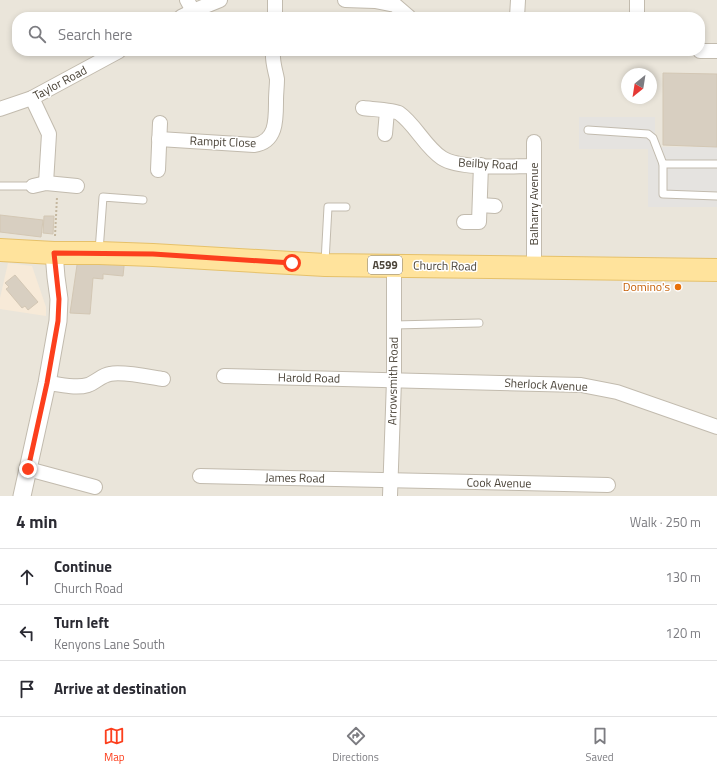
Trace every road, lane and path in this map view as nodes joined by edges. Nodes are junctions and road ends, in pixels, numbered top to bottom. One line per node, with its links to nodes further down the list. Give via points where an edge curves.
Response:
1 (220, 0): 6 (street)
2 (276, 0): 7 (street)
3 (345, 0): 8 (street, via 395,5)
4 (518, 0): 9 (street)
5 (637, 0): 10 (street)
6 (187, 9)
7 (275, 12)
8 (403, 12)
9 (518, 12)
10 (637, 12)
11 (705, 51): 12 (street)
12 (717, 51)
13 (110, 56): 15 (street, Taylor Road)
14 (272, 56): 22 (street, Rampit Close, via 277,79 276,125 262,144)
15 (32, 98): 17 (street, Taylor Road); 29 (street, via 49,134)
16 (363, 108): 18 (street)
17 (0, 109)
18 (386, 111): 21 (street); 26 (street, Beilby Road, via 398,113 443,158 460,164)
19 (160, 123): 22 (street)
20 (588, 130): 24 (lane, via 648,134 653,138)
21 (385, 134)
22 (159, 139): 28 (street)
23 (534, 142): 27 (street, Balharry Avenue)
24 (663, 164): 25 (lane); 32 (lane, via 663,194)
25 (717, 164)
26 (481, 165): 27 (street, Beilby Road); 34 (street)
27 (534, 166): 43 (street, Balharry Avenue)
28 (158, 170)
29 (46, 184): 30 (lane); 31 (street); 39 (path)
30 (0, 186)
31 (77, 186)
32 (717, 196)
33 (143, 200): 40 (lane, via 103,197)
34 (480, 205): 35 (street); 37 (street, via 479,222)
35 (496, 206)
36 (346, 207): 41 (lane, via 328,207)
37 (464, 222)
38 (0, 250): 39 (main road, A599)
39 (54, 253): 40 (main road, Church Road / A599); 50 (street, via 59,310)
40 (99, 253): 41 (main road, Church Road / A599)
41 (325, 265): 42 (main road, Church Road / A599)
42 (394, 266): 43 (main road, Church Road / A599); 46 (street, Arrowsmith Road)
43 (534, 267): 44 (main road, Church Road / A599)
44 (717, 270)
45 (479, 323): 46 (lane)
46 (394, 325): 49 (street, Arrowsmith Road)
47 (224, 376): 49 (street, Harold Road)
48 (163, 378): 50 (street, via 116,373 105,375 83,386)
49 (394, 380): 51 (street, Sherlock Avenue, via 581,385 618,392); 54 (street, Arrowsmith Road)
50 (47, 383): 52 (street)
51 (717, 427)
52 (28, 469): 56 (street); 57 (street)
53 (200, 476): 54 (street, James Road)
54 (390, 480): 55 (street, Cook Avenue); 58 (street, Arrowsmith Road)
55 (608, 485)
56 (95, 487)
57 (22, 496)
58 (390, 496)

